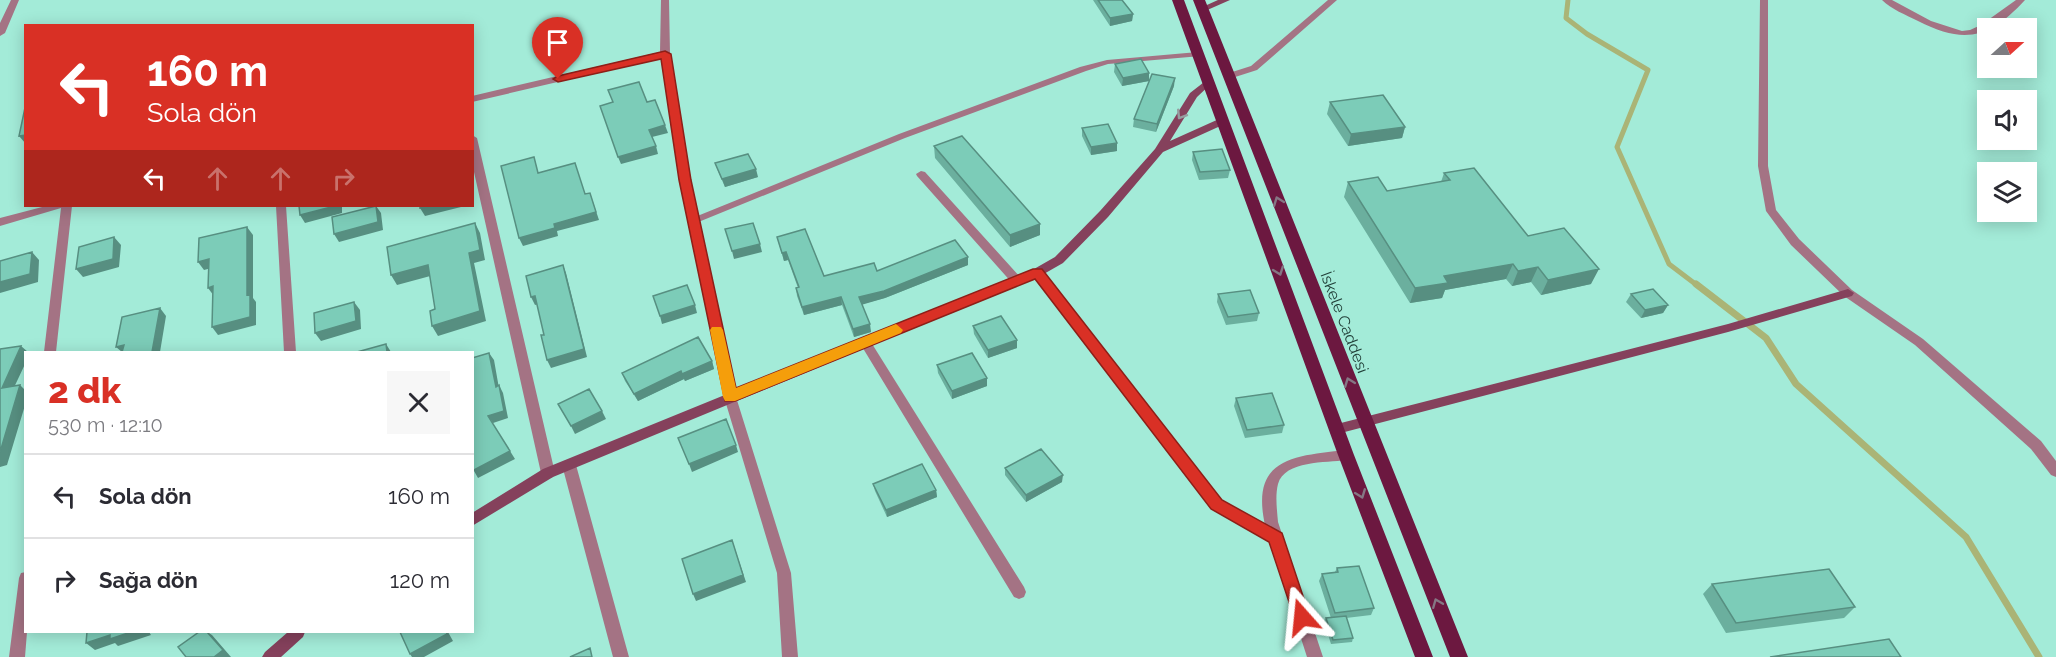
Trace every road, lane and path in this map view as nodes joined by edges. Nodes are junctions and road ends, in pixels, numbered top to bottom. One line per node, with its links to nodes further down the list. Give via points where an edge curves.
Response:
1 (15, 0): 10 (street)
2 (665, 0): 11 (street)
3 (1178, 0): 12 (main road)
4 (1226, 0): 9 (street)
5 (1333, 0): 13 (street, via 1254,68)
6 (1764, 0): 27 (street, via 1762,166 1771,211 1795,242)
7 (1886, 0): 8 (street, via 1921,20 1969,34 1992,24)
8 (2020, 0)
9 (1201, 4): 13 (main road, İskele Caddesi)
10 (0, 33)
11 (665, 54): 15 (street); 23 (street)
12 (1198, 54): 14 (main road); 23 (lane, via 1107,62 1083,69 902,135)
13 (1229, 76): 32 (main road, İskele Caddesi, one-way to 13)
14 (1208, 82): 16 (main road); 18 (street, one-way to 18, via 1193,95)
15 (474, 99)
16 (1223, 121): 18 (street); 33 (main road, one-way to 33)
17 (474, 147): 37 (street)
18 (1159, 151): 25 (street, via 1059,260)
19 (921, 174): 26 (street)
20 (53, 207): 24 (street)
21 (67, 207): 29 (street)
22 (281, 207): 30 (street)
23 (693, 221): 31 (street)
24 (0, 222)
25 (1038, 273): 26 (street); 39 (street, via 1217,505)
26 (1017, 281): 28 (street)
27 (1848, 293): 32 (street, via 1728,328); 36 (street, via 1919,342 2036,445)
28 (865, 342): 31 (street); 40 (street)
29 (50, 351)
30 (290, 351)
31 (730, 397): 35 (street); 46 (street, via 784,573)
32 (1364, 421): 33 (street); 49 (main road, İskele Caddesi, one-way to 32)
33 (1337, 429): 34 (main road)
34 (1346, 455): 39 (street, via 1284,464 1272,477 1268,499); 48 (main road, one-way to 48)
35 (569, 465): 37 (street); 45 (street)
36 (2056, 471)
37 (548, 473): 38 (street)
38 (474, 519)
39 (1276, 538): 47 (street)
40 (1019, 592)
41 (24, 596): 43 (street)
42 (297, 633): 44 (street)
43 (17, 657)
44 (270, 657)
45 (621, 657)
46 (790, 657)
47 (1315, 657)
48 (1424, 657)
49 (1458, 657)

